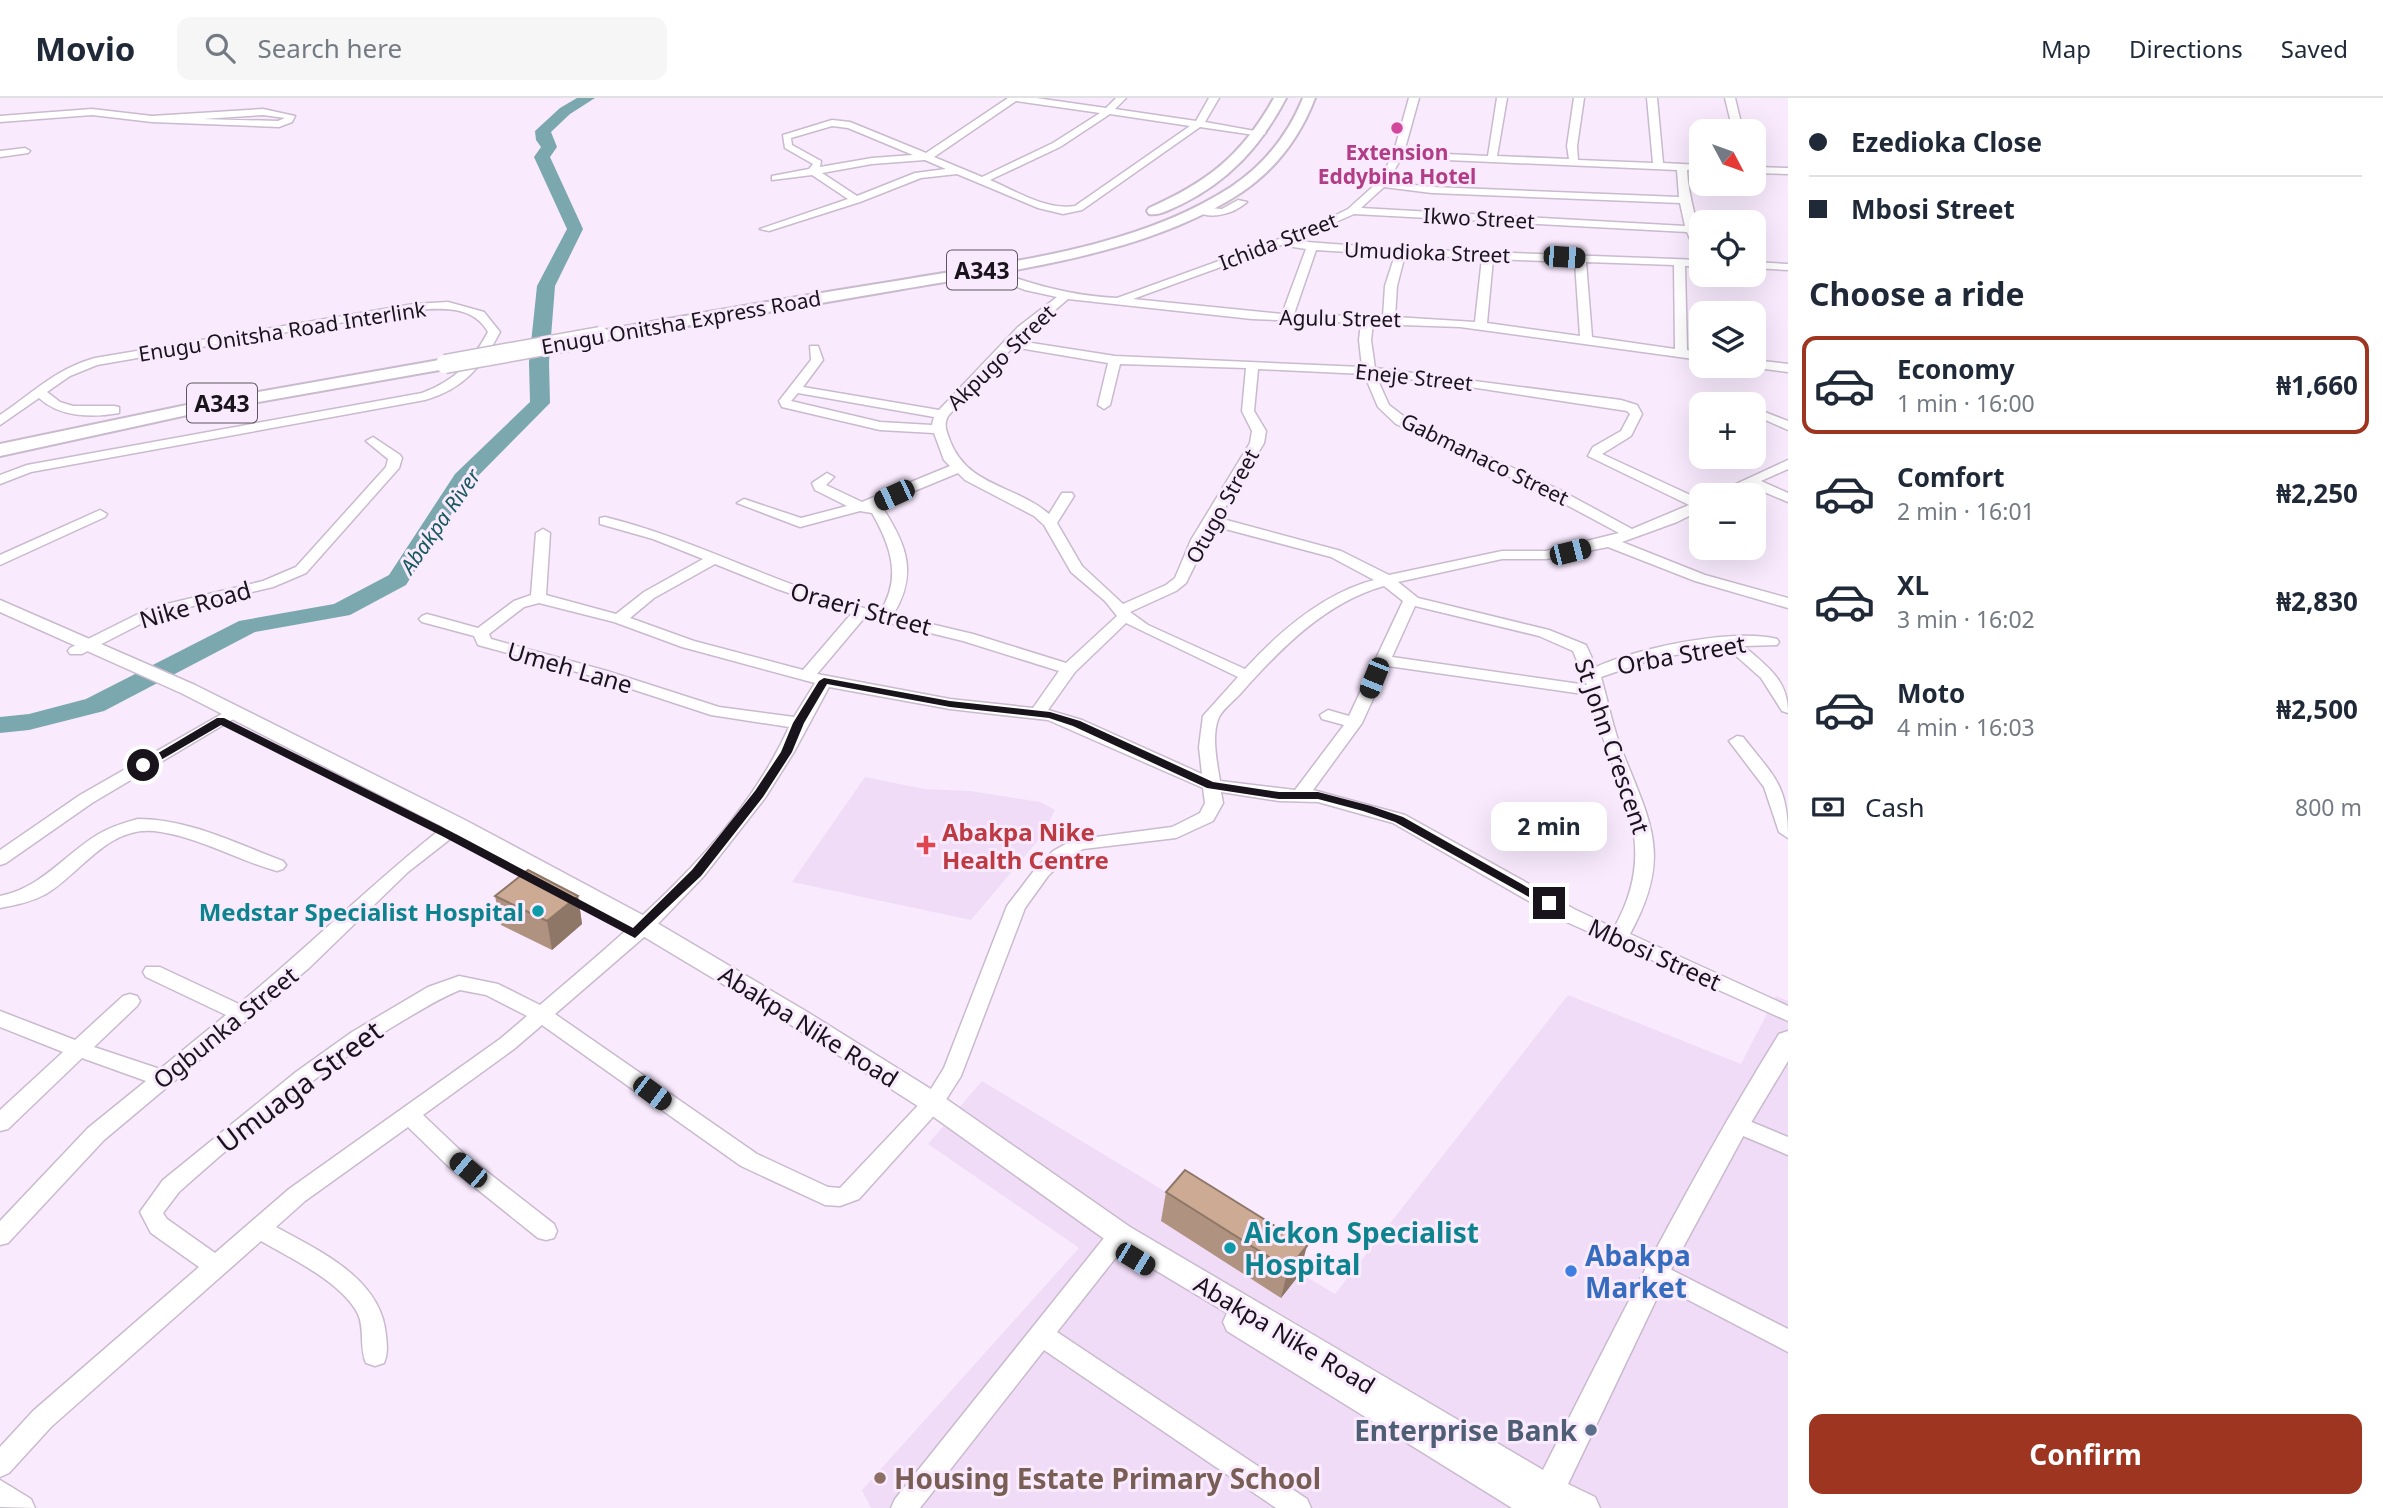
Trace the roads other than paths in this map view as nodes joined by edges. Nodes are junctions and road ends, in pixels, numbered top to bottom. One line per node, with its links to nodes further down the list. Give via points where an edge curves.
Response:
1 (1015, 98): 11 (street); 20 (street)
2 (1121, 98): 11 (street)
3 (1214, 98): 15 (street)
4 (1280, 98): 16 (highway, Enugu Onitsha Express Road / A343)
5 (1309, 98): 33 (highway, Enugu Onitsha Express Road / A343, via 1276,157)
6 (1415, 98): 19 (street, Ichida Street)
7 (1502, 98): 21 (street)
8 (1579, 98): 22 (street)
9 (1652, 98): 23 (street)
10 (1730, 98): 13 (street)
11 (1108, 111): 15 (street); 31 (street, via 1043,152)
12 (152, 119): 12 (street, via 263,112 290,116 279,124); 14 (street, via 92,112)
13 (1735, 119)
14 (0, 120)
15 (1200, 123): 16 (street); 31 (street, via 1078,208 1053,210)
16 (1261, 133): 57 (highway, Enugu Onitsha Express Road / A343, via 1234,165 1195,191 1147,214 1087,234 1000,256)
17 (25, 151): 18 (street)
18 (0, 153)
19 (1398, 155): 21 (street); 32 (street, Ichida Street)
20 (927, 158): 26 (street); 28 (street); 28 (street, via 850,125 832,123 795,132 785,140 818,163)
21 (1492, 160): 22 (street)
22 (1574, 164): 23 (street)
23 (1658, 166): 24 (street)
24 (1682, 167): 25 (street); 35 (street)
25 (1689, 167)
26 (958, 170): 31 (street); 34 (street, via 919,175)
27 (1766, 170): 29 (street)
28 (814, 171): 30 (street); 34 (street)
29 (1788, 171)
30 (776, 178)
31 (983, 180)
32 (1382, 184): 35 (street); 37 (street, Ichida Street)
33 (1222, 198): 36 (highway, Enugu Onitsha Express Road / A343); 36 (street, via 1246,203 1224,212)
34 (856, 200): 39 (street)
35 (1682, 200): 38 (street)
36 (1199, 209): 50 (highway, Enugu Onitsha Express Road / A343, via 1104,243)
37 (1352, 211): 40 (street, Ikwo Street); 41 (street, Ichida Street)
38 (1689, 225)
39 (765, 229)
40 (1689, 229)
41 (1279, 242): 42 (street, Umudioka Street); 52 (street, Ichida Street)
42 (1312, 247): 43 (street, Umudioka Street); 53 (street)
43 (1401, 252): 44 (street, Umudioka Street); 55 (street, via 1391,286)
44 (1488, 255): 45 (street, Umudioka Street); 56 (street)
45 (1580, 258): 46 (street, Umudioka Street); 58 (street)
46 (1679, 261): 47 (street, Umudioka Street); 61 (street)
47 (1689, 262)
48 (1766, 266): 49 (street)
49 (1788, 267)
50 (983, 270): 51 (street, Agulu Street); 57 (highway, Enugu Onitsha Express Road / A343)
51 (1064, 297): 52 (street, Agulu Street); 59 (street, Akpugo Street)
52 (1118, 301): 53 (street, Agulu Street)
53 (1287, 317): 54 (street, Agulu Street)
54 (1367, 320): 55 (street, Agulu Street); 68 (street, Gabmanaco Street, via 1363,350)
55 (1389, 320): 56 (street, Agulu Street)
56 (1481, 325): 58 (street, Agulu Street)
57 (597, 332): 63 (highway, Enugu Onitsha Express Road / A343, bridge)
58 (1586, 341): 61 (street, Agulu Street)
59 (1011, 343): 64 (street, Eneje Street); 73 (street, Akpugo Street)
60 (814, 349): 69 (street, via 817,360)
61 (1681, 353): 62 (street, Agulu Street)
62 (1689, 354)
63 (444, 358): 72 (highway, Enugu Onitsha Express Road / A343, via 282,379); 80 (highway, Enugu Onitsha Express Road / A343)
64 (1115, 360): 65 (street, Eneje Street); 71 (street)
65 (1252, 365): 68 (street, Eneje Street); 94 (street, Otugo Street, via 1248,411 1259,431 1257,443)
66 (1766, 365): 67 (street)
67 (1788, 368)
68 (1371, 371): 89 (street, Eneje Street, via 1632,408 1636,414 1626,433 1595,456); 98 (street, Gabmanaco Street, via 1377,396 1401,421 1555,492)
69 (795, 389): 73 (street); 77 (street, via 786,404 880,426)
70 (38, 390): 72 (street, via 48,403 70,410); 75 (street, Enugu Onitsha Road Interlink); 84 (street, Enugu Onitsha Road Interlink, via 62,374 94,362 414,307 460,307 490,322 494,332 464,379 425,396 91,456 27,469)
71 (1104, 405)
72 (114, 410): 78 (highway, Enugu Onitsha Express Road / A343)
73 (943, 414): 77 (street, Akpugo Street)
74 (1766, 416): 76 (street)
75 (0, 421)
76 (1788, 426)
77 (939, 429): 82 (street, Akpugo Street)
78 (0, 436)
79 (373, 441): 116 (street, Nike Road, via 395,458 392,468 300,570 284,579 155,611)
80 (0, 450)
81 (1788, 464): 85 (street)
82 (958, 468): 91 (street); 96 (street)
83 (827, 477): 91 (street, via 819,483 820,488)
84 (0, 480)
85 (1749, 481): 86 (street); 88 (street)
86 (1745, 483)
87 (1067, 496): 96 (street)
88 (1788, 498)
89 (1689, 499)
90 (744, 503): 91 (street, via 800,523)
91 (865, 508): 110 (street, via 877,510 898,550 898,594)
92 (1689, 511): 98 (street)
93 (100, 514): 101 (street)
94 (1210, 520): 102 (street, St John Crescent, via 1336,554); 108 (street, Otugo Street, via 1181,580)
95 (605, 522): 100 (street, Oraeri Street, via 658,536)
96 (1050, 523): 108 (street, via 1076,569)
97 (544, 533): 103 (street)
98 (1631, 534): 99 (street)
99 (1609, 542): 102 (street, via 1546,555 1502,555); 105 (street, via 1700,578)
100 (712, 560): 107 (street, Oraeri Street); 112 (street, via 649,594)
101 (0, 561)
102 (1386, 580): 104 (street, St John Crescent); 119 (street, via 1335,600)
103 (538, 598): 112 (street); 113 (street, Umeh Lane, via 519,604)
104 (1413, 601): 117 (street); 121 (street, St John Crescent, via 1566,641 1580,648)
105 (1788, 603)
106 (0, 605): 116 (main road, Abakpa Nike Road)
107 (862, 612): 110 (street, Oraeri Street); 120 (street)
108 (1122, 614): 118 (street, Otugo Street); 119 (street)
109 (0, 618): 116 (main road, Abakpa Nike Road)
110 (884, 618): 118 (street, Oraeri Street, via 968,637)
111 (427, 619): 113 (street)
112 (619, 619): 120 (street, via 688,644)
113 (481, 633): 126 (street, Umeh Lane, via 484,642 717,712)
114 (1730, 642): 115 (street, Orba Street); 121 (street, Orba Street, via 1616,665); 122 (street, via 1767,675)
115 (1771, 642)
116 (82, 647): 125 (main road, Abakpa Nike Road)
117 (1382, 660): 121 (street); 127 (street)
118 (1069, 669): 123 (street, Otugo Street)
119 (1248, 676): 129 (street, via 1211,716 1207,747)
120 (816, 678): 123 (street, Mbosi Street, via 950,704); 126 (street)
121 (1594, 683): 137 (street, St John Crescent, via 1610,740 1629,781 1647,851 1642,893)
122 (1788, 708)
123 (1038, 713): 129 (street, Mbosi Street, via 1076,724)
124 (1328, 715): 127 (street)
125 (227, 717): 131 (main road, Abakpa Nike Road); 133 (street, via 86,799)
126 (799, 723): 136 (street, via 759,794 697,873)
127 (1354, 723): 130 (street)
128 (1737, 741): 132 (street, via 1772,786)
129 (1213, 794): 130 (street, Mbosi Street); 147 (street, via 1207,817 1196,825 1176,832 1079,844 1042,872 1016,906 965,1047)
130 (1300, 795): 137 (street, Mbosi Street, via 1399,819)
131 (451, 829): 136 (main road, Abakpa Nike Road); 140 (street, Ogbunka Street)
132 (1788, 832)
133 (0, 859)
134 (277, 865): 135 (street, via 172,828 140,824 115,833 36,894)
135 (0, 902)
136 (640, 930): 141 (street); 147 (main road, Abakpa Nike Road, via 800,1019)
137 (1618, 938): 142 (street, Mbosi Street)
138 (153, 972): 140 (street)
139 (130, 1001): 145 (street)
140 (241, 1014): 146 (street, Ogbunka Street)
141 (542, 1014): 147 (street, via 749,1160 825,1196 851,1193); 148 (street); 156 (street, Umuaga Street, via 491,989 459,983 359,1037 303,1078 206,1155 150,1212 159,1226)
142 (1788, 1014)
143 (0, 1017): 145 (street)
144 (1788, 1040): 150 (main road)
145 (76, 1051): 146 (street); 149 (street)
146 (161, 1078): 154 (street, Ogbunka Street, via 96,1134)
147 (928, 1108): 155 (main road, Abakpa Nike Road)
148 (409, 1115): 152 (street, via 324,1174); 153 (street, via 455,1159)
149 (0, 1123)
150 (1737, 1124): 151 (street); 157 (main road)
151 (1788, 1146)
152 (260, 1229): 156 (street); 160 (street, via 325,1270 363,1301 371,1317)
153 (546, 1231)
154 (0, 1236)
155 (1115, 1240): 158 (street); 162 (main road, Abakpa Nike Road)
156 (215, 1266): 161 (street, via 42,1419)
157 (1656, 1272): 159 (street); 162 (main road)
158 (1040, 1334): 163 (street); 164 (street)
159 (1788, 1341)
160 (375, 1355)
161 (0, 1465)
162 (1542, 1504): 165 (main road, Abakpa Nike Road)
163 (904, 1508)
164 (1298, 1508)
165 (1584, 1508)

